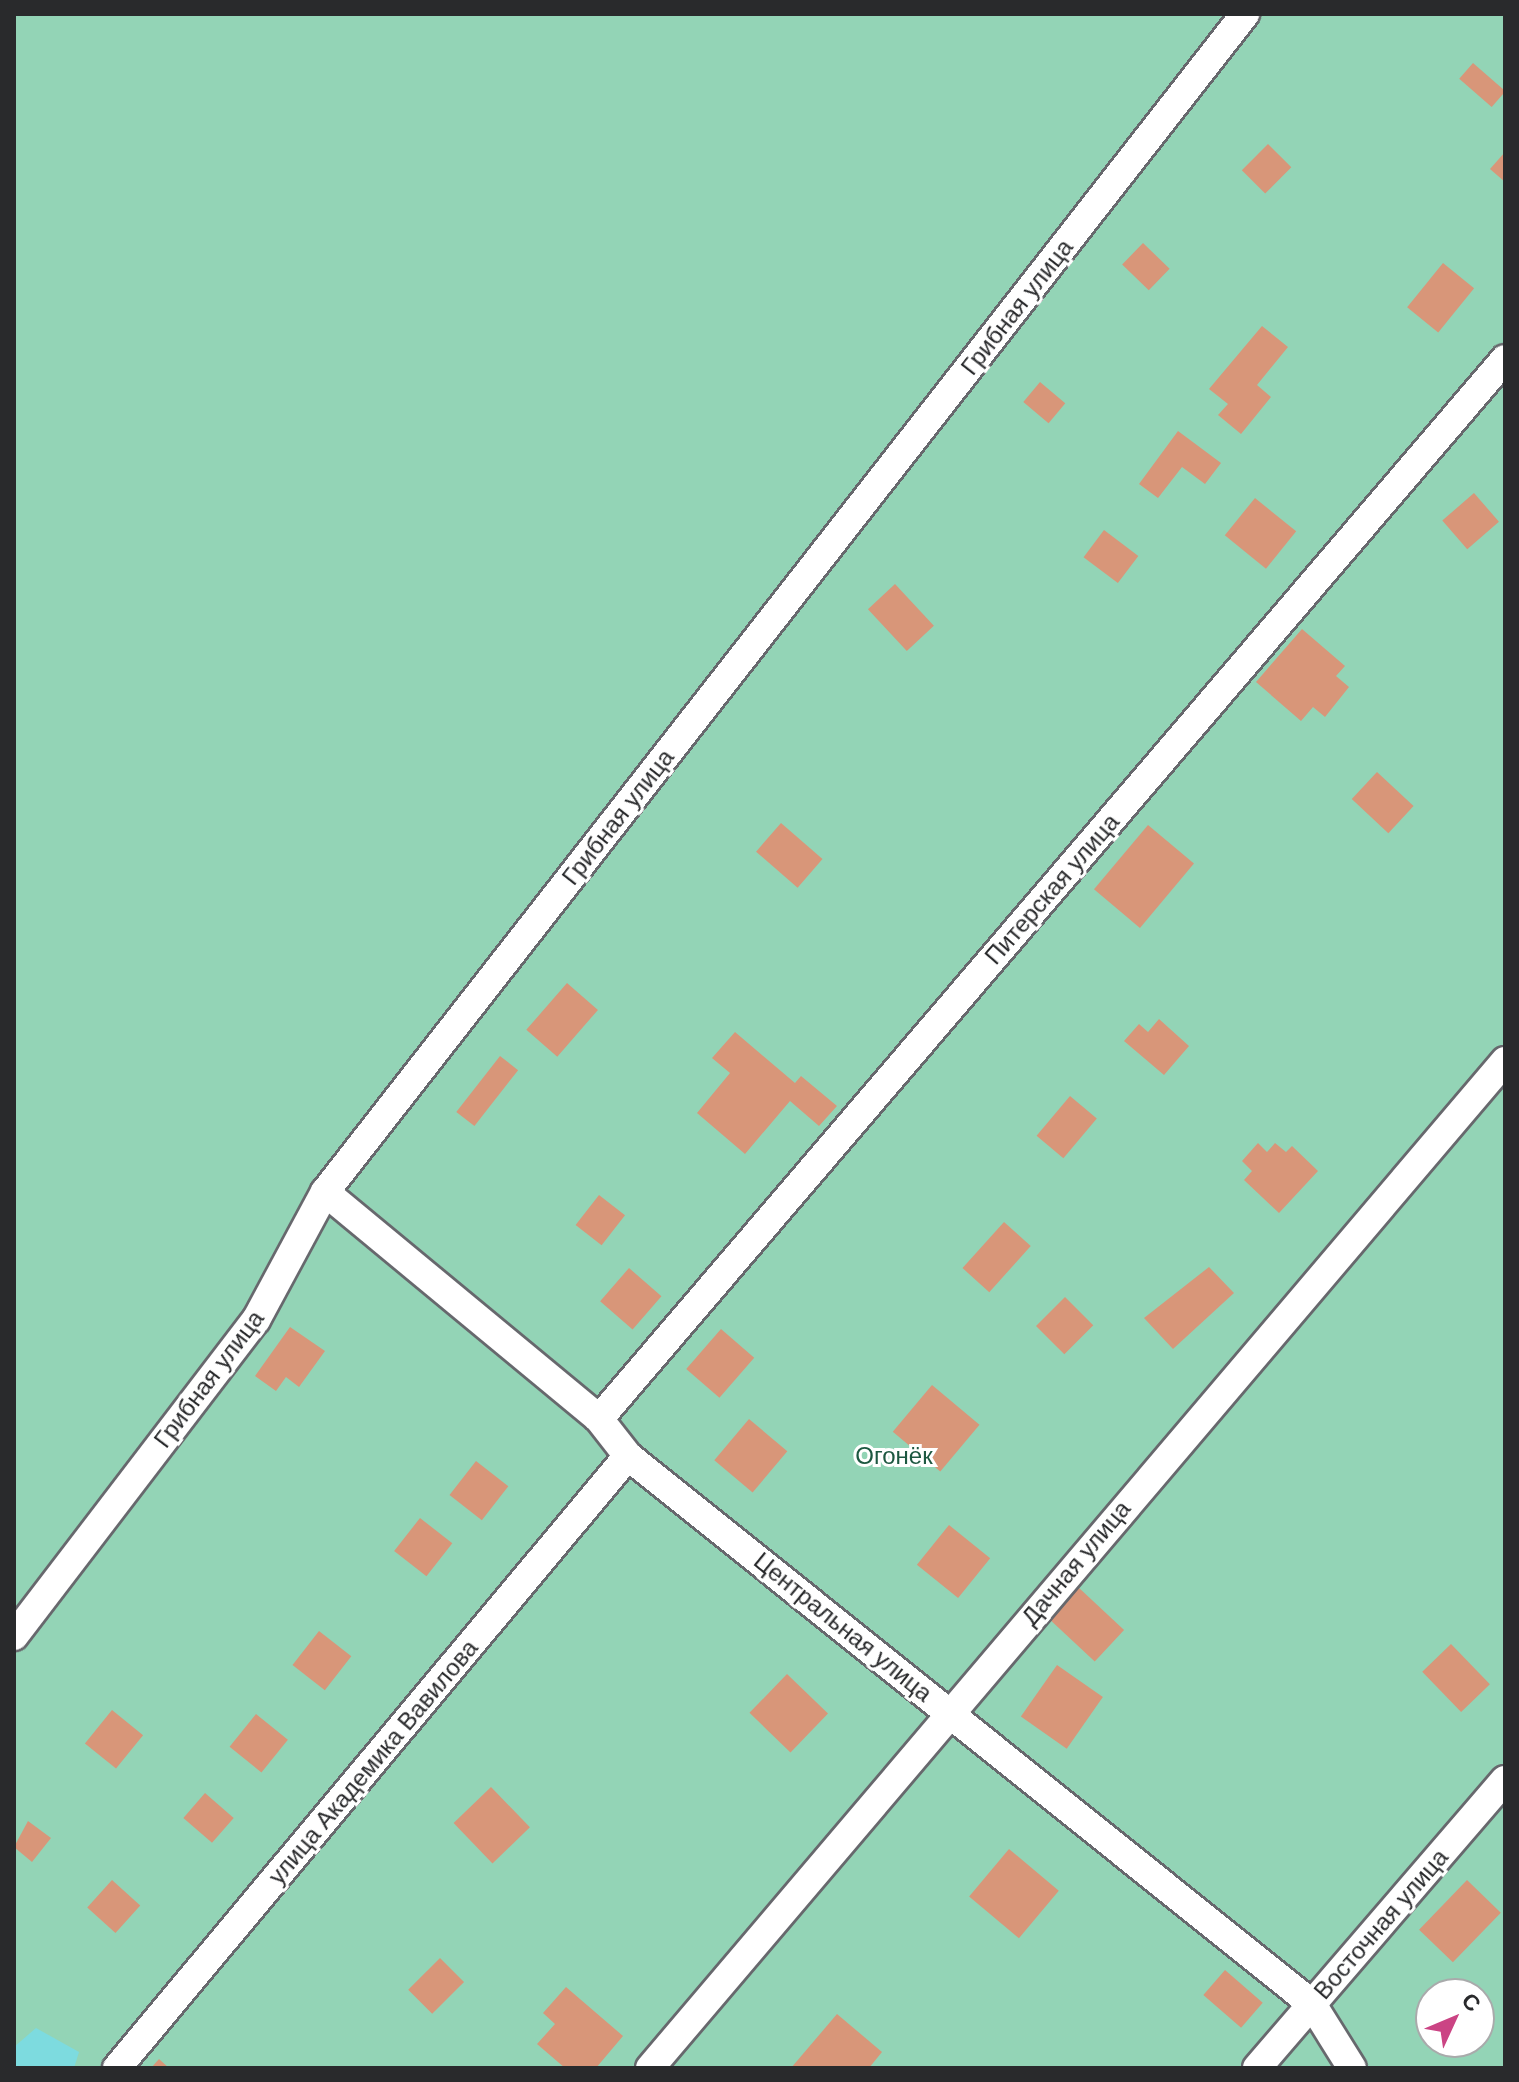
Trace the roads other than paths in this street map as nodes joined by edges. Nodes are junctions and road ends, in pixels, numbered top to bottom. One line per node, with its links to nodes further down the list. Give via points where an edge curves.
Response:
1 (1245, 14): 4 (street, Грибная улица)
2 (1505, 359): 5 (street, Питерская улица)
3 (1505, 1061): 8 (street, Дачная улица)
4 (325, 1192): 5 (street, Центральная улица); 7 (street, Грибная улица, via 256,1320)
5 (599, 1419): 6 (street, Центральная улица)
6 (628, 1456): 8 (street, Центральная улица); 11 (street, улица Академика Вавилова)
7 (14, 1636)
8 (949, 1712): 10 (street, Центральная улица); 12 (street, Дачная улица)
9 (1505, 1780): 10 (street, Восточная улица)
10 (1312, 2004): 13 (street, Восточная улица); 14 (street, Центральная улица)
11 (117, 2068)
12 (650, 2068)
13 (1257, 2068)
14 (1352, 2068)

